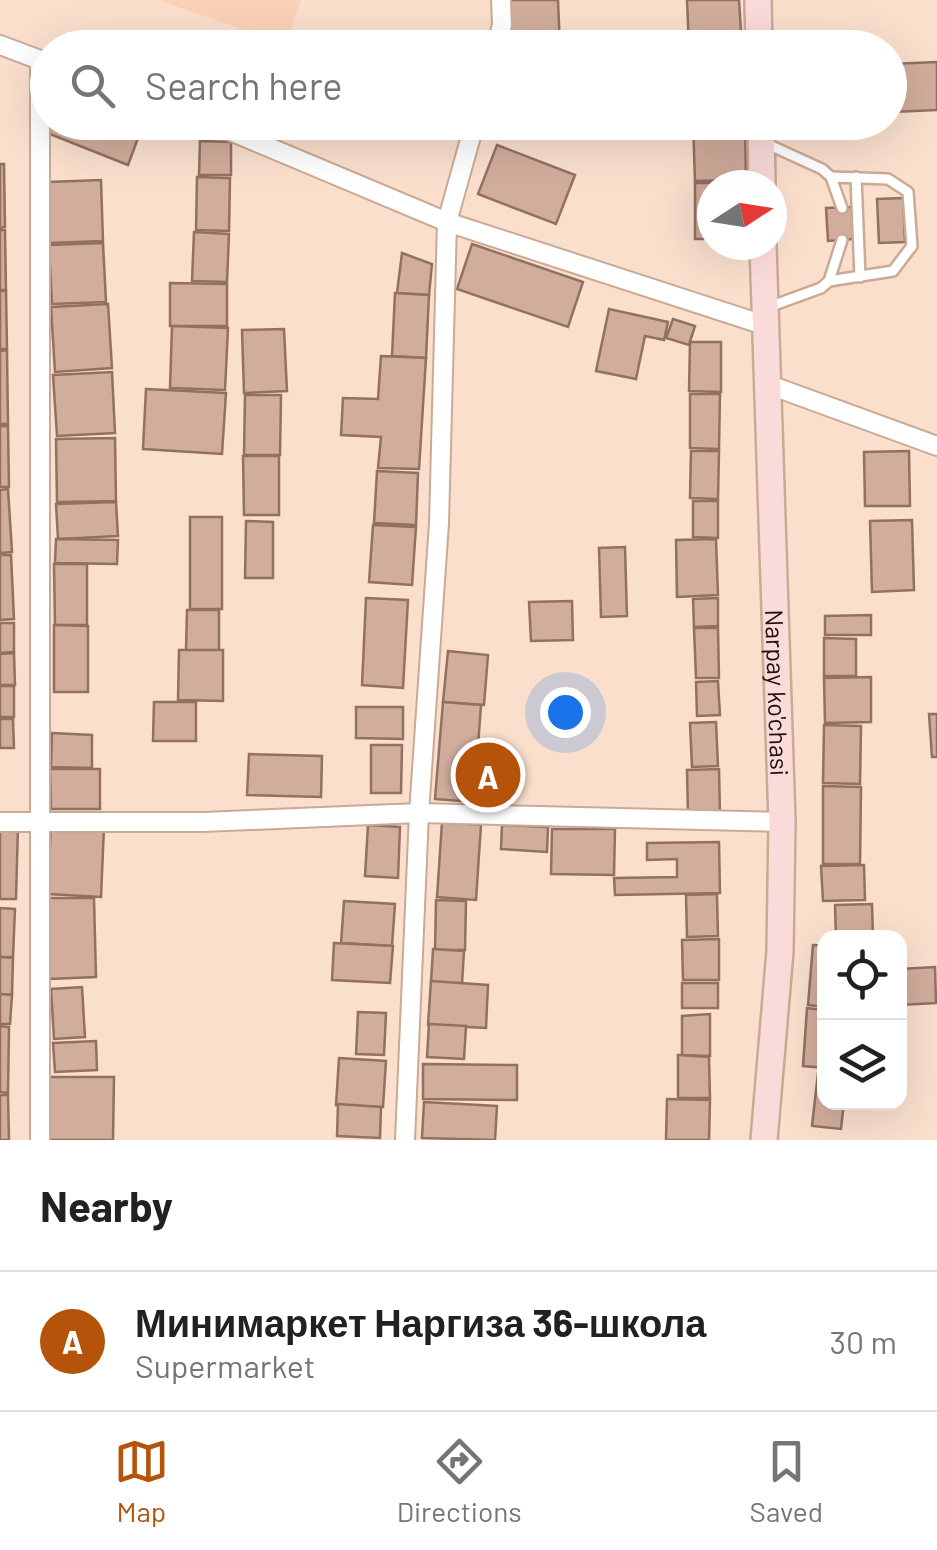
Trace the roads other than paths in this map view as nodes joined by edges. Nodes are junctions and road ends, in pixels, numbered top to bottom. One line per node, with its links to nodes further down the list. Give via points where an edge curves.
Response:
1 (500, 0): 3 (street)
2 (758, 0): 4 (main road)
3 (501, 30)
4 (759, 30)
5 (0, 46): 6 (street)
6 (30, 56)
7 (43, 140): 26 (street)
8 (252, 140): 16 (street)
9 (469, 140): 16 (street)
10 (761, 140): 12 (main road)
11 (774, 140): 13 (lane)
12 (762, 170)
13 (831, 177): 14 (lane); 15 (lane)
14 (856, 177): 19 (lane); 19 (lane, via 888,179 910,195 910,252 892,272)
15 (842, 208)
16 (446, 222): 21 (street); 24 (street, via 439,524)
17 (842, 240): 20 (lane)
18 (763, 260): 21 (main road, Narpay ko'chasi)
19 (860, 276): 20 (lane)
20 (829, 281): 21 (lane)
21 (764, 317): 22 (main road, Narpay ko'chasi)
22 (768, 384): 23 (street); 27 (main road, Narpay ko'chasi)
23 (937, 446)
24 (419, 813): 26 (street); 27 (street); 29 (street)
25 (0, 822): 26 (street)
26 (38, 822): 28 (street)
27 (782, 822): 30 (main road, Narpay ko'chasi, via 780,951)
28 (40, 1140)
29 (405, 1140)
30 (764, 1140)

